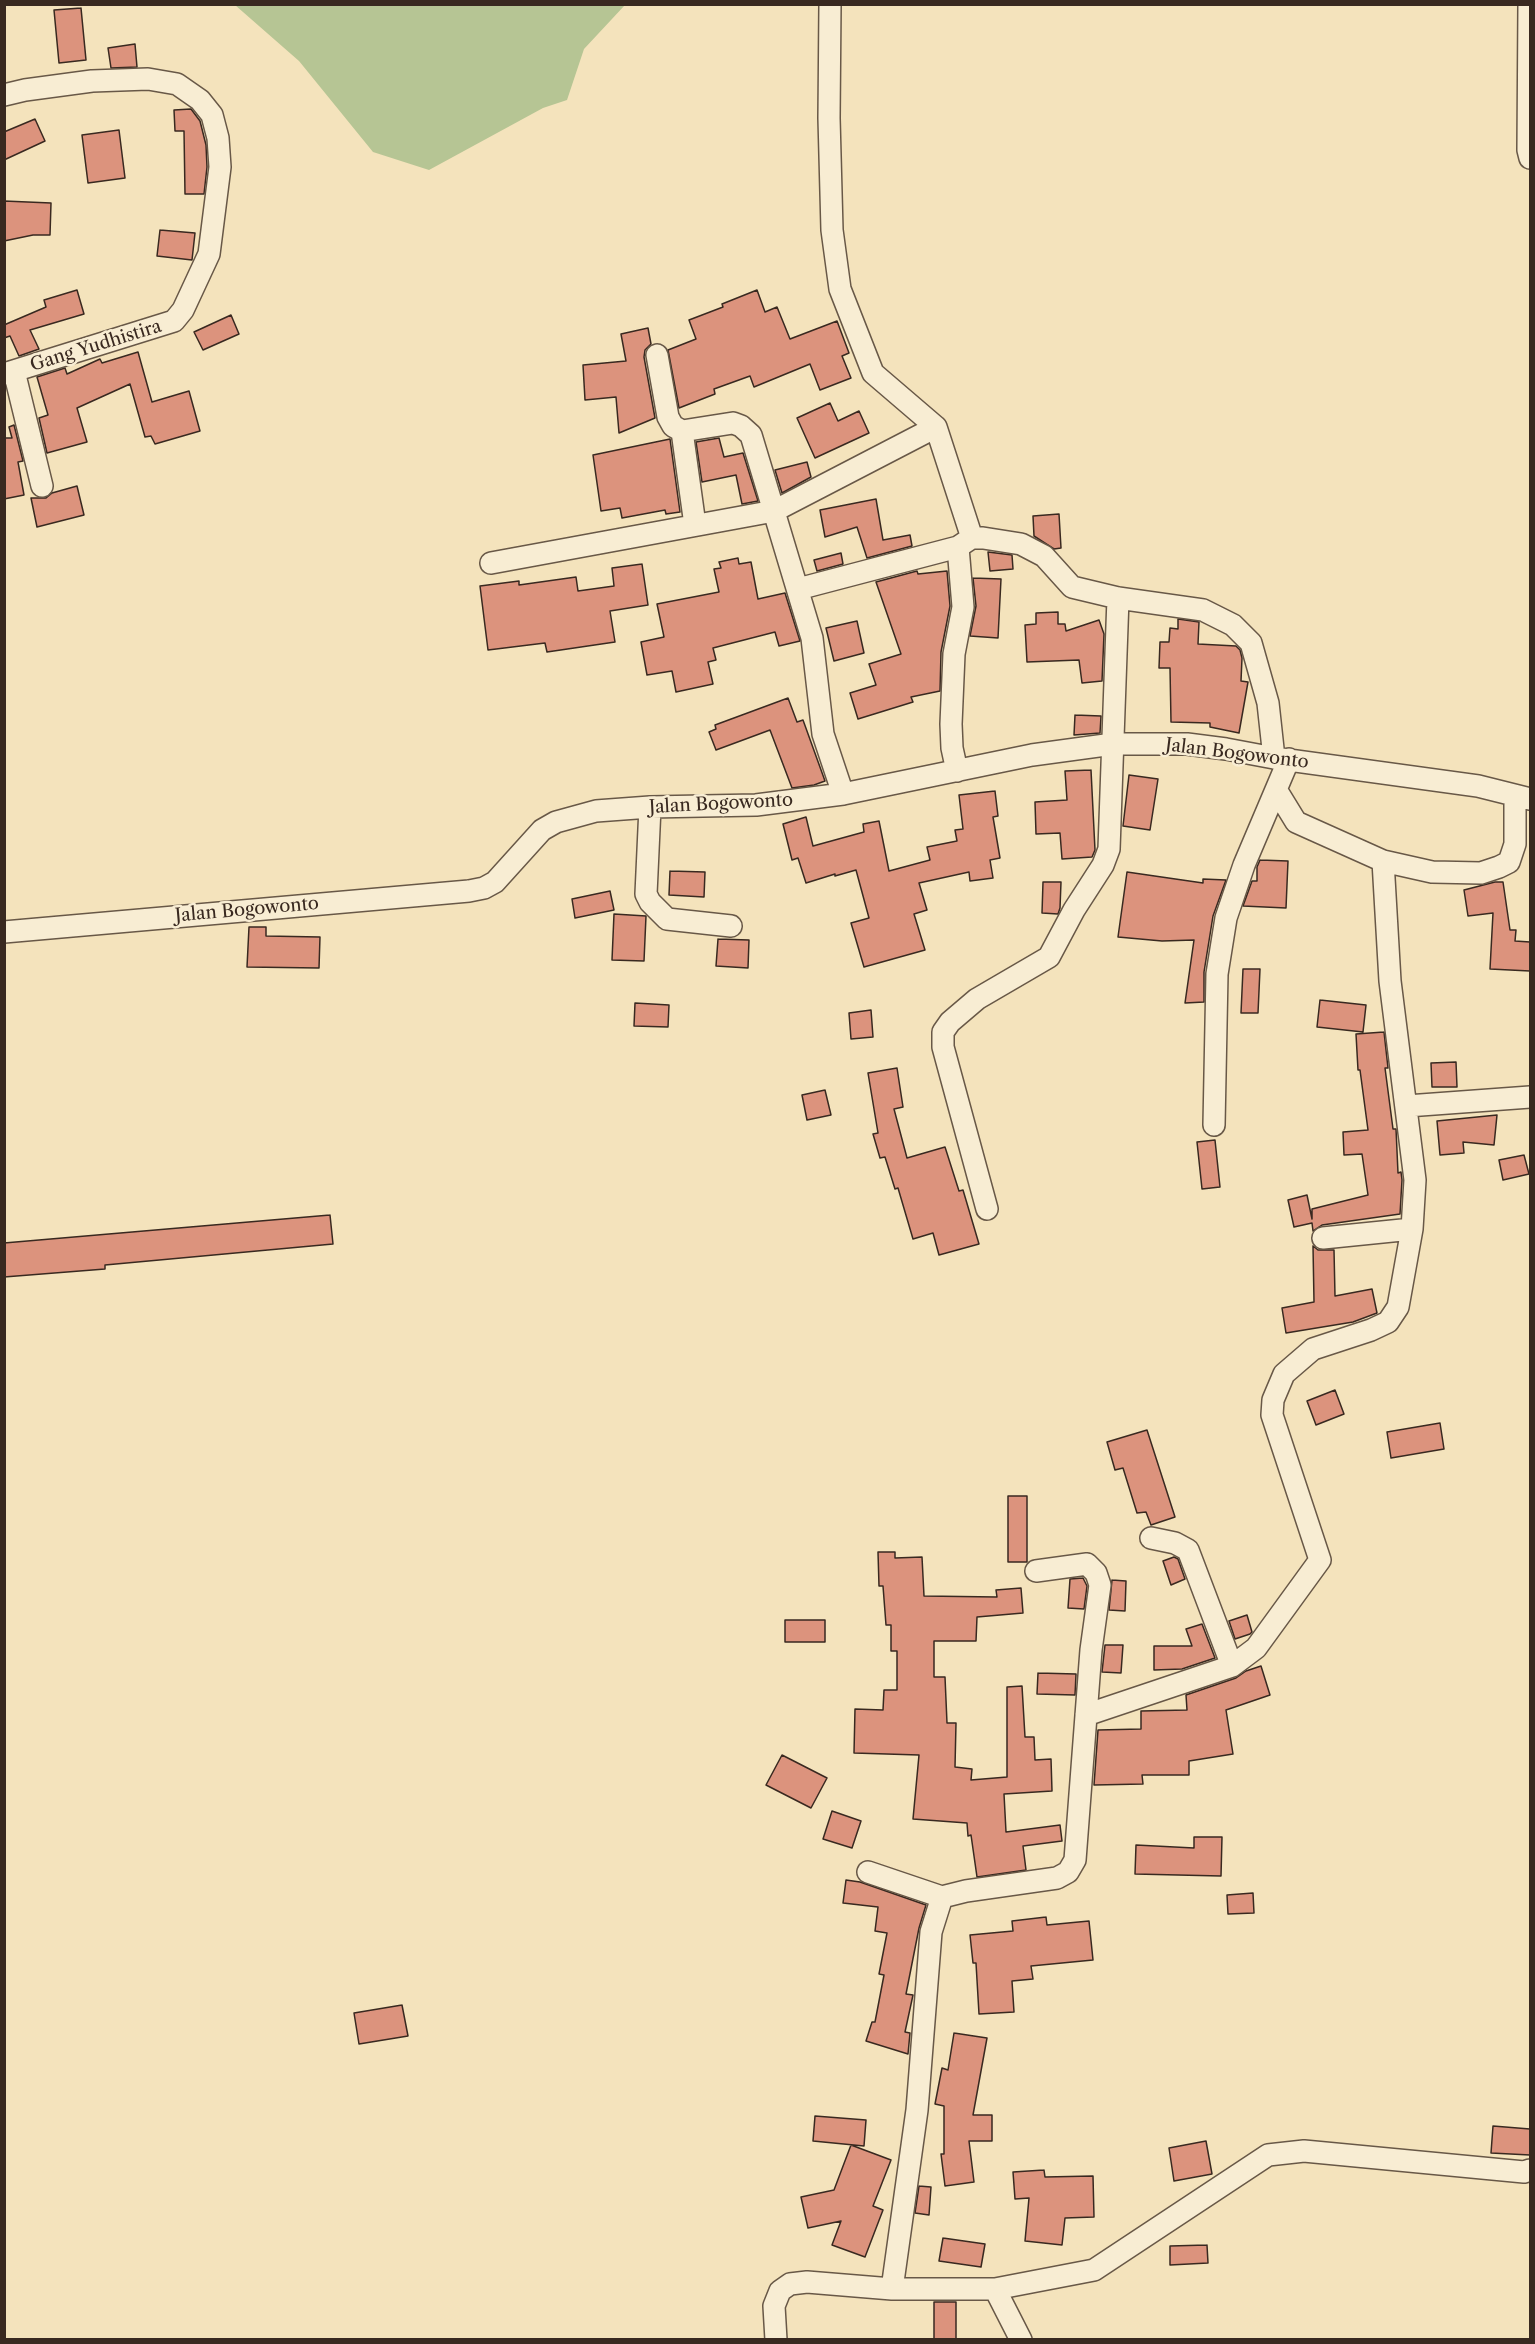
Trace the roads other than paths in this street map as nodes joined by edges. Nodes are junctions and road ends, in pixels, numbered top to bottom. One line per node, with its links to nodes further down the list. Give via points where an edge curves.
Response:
1 (830, 4): 7 (street, via 831,230 840,289 873,373)
2 (1529, 4): 4 (street)
3 (4, 95): 6 (street, Gang Yudhistira, via 92,81 148,79 177,84 200,100 212,115 220,167 208,254 183,310 174,321)
4 (1530, 158)
5 (657, 355): 8 (street, via 670,422)
6 (9, 372): 9 (street)
7 (936, 427): 10 (street); 12 (street)
8 (682, 431): 10 (street, via 728,423 741,426 750,435); 11 (street)
9 (42, 486)
10 (774, 511): 11 (street); 14 (street)
11 (695, 525): 13 (street)
12 (965, 543): 14 (street); 15 (street, via 983,538 1021,544 1044,556 1072,587); 18 (street, via 951,724)
13 (491, 563)
14 (798, 589): 20 (street, via 812,638 823,734)
15 (1118, 598): 16 (street); 17 (street, via 1203,610 1233,625 1251,643)
16 (1113, 744): 17 (street, Jalan Bogowonto, via 1187,744); 18 (street, Jalan Bogowonto); 30 (street, via 1109,849 1049,957 977,999 943,1032)
17 (1281, 759): 19 (street); 21 (street, Jalan Bogowonto, via 1478,786)
18 (957, 771): 20 (street, Jalan Bogowonto)
19 (1277, 791): 24 (street, via 1296,822); 29 (street, via 1244,865 1226,918 1218,974)
20 (843, 794): 22 (street, Jalan Bogowonto, via 756,805)
21 (1523, 798): 23 (street)
22 (651, 807): 25 (street, via 646,894 650,902 667,919); 26 (street, Jalan Bogowonto, via 596,811 556,822 542,831 495,882 469,891)
23 (1523, 849): 24 (street, via 1509,862 1481,873 1432,872)
24 (1383, 861): 28 (street, via 1390,981)
25 (731, 926)
26 (4, 932)
27 (1530, 1097): 28 (street)
28 (1407, 1106): 31 (street, via 1415,1180)
29 (1214, 1125)
30 (987, 1209)
31 (1412, 1229): 32 (street); 35 (street, via 1398,1307 1388,1322 1313,1349 1284,1374 1273,1400 1272,1415 1320,1560 1256,1648)
32 (1323, 1238)
33 (1151, 1538): 35 (street, via 1188,1550)
34 (1036, 1571): 36 (street, via 1087,1564 1096,1573 1100,1585)
35 (1232, 1666): 36 (street)
36 (1086, 1715): 38 (street, via 1075,1860 1068,1872 1056,1878)
37 (868, 1872): 38 (street)
38 (942, 1897): 40 (street, via 931,1932 917,2110)
39 (1530, 2170): 41 (street, via 1304,2151 1268,2155 1094,2270)
40 (892, 2289): 41 (street); 42 (street, via 790,2284 780,2292 774,2306)
41 (995, 2289): 43 (street)
42 (776, 2340)
43 (1021, 2340)

